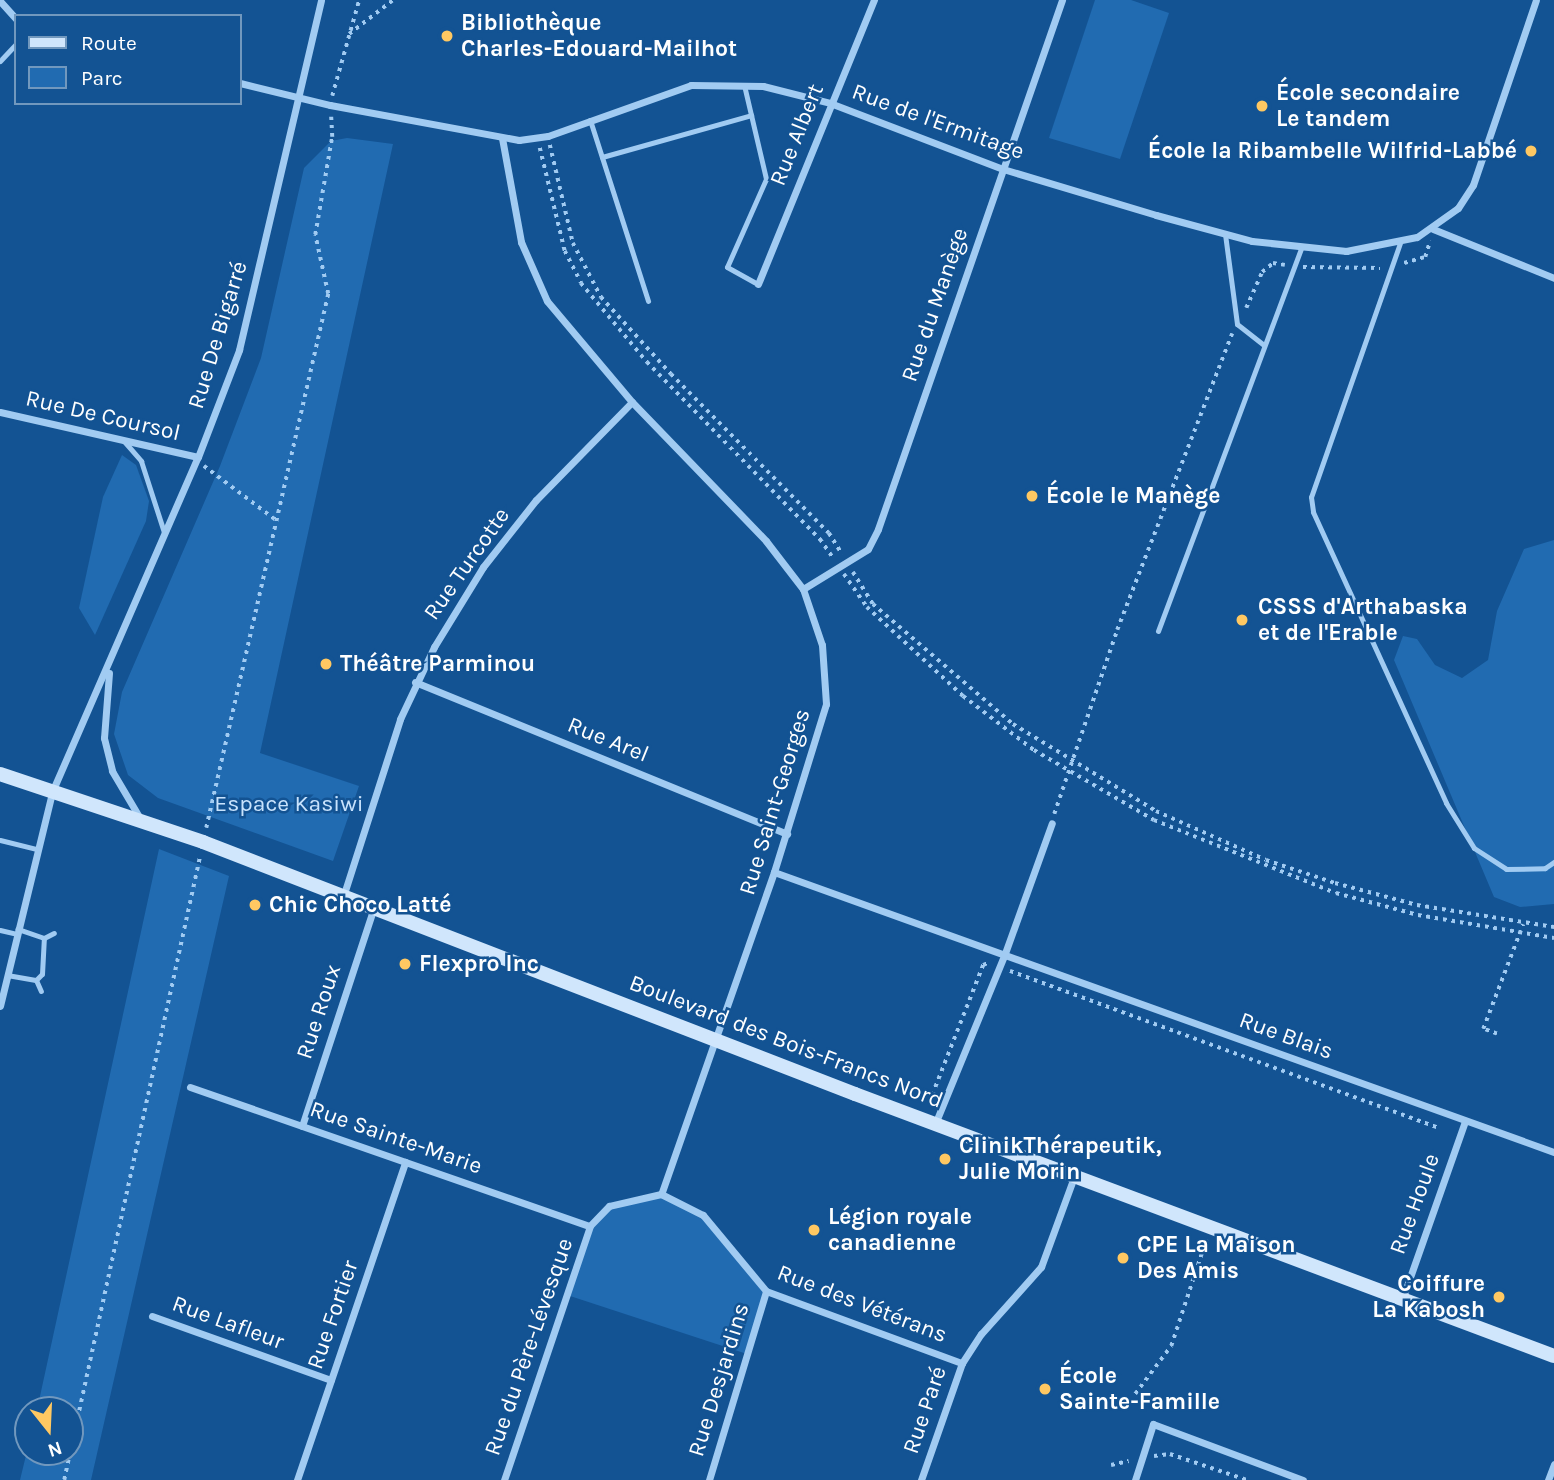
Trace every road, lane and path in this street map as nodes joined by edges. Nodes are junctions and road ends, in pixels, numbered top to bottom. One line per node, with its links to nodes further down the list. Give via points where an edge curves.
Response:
1 (321, 0): 14 (street, Rue De Bigarré)
2 (359, 0): 9 (path)
3 (393, 0): 9 (path)
4 (874, 0): 15 (street, Rue Albert)
5 (1062, 0): 23 (street, Rue du Manège)
6 (1536, 0): 24 (street, Rue de l'Ermitage, via 1473,184 1458,208)
7 (0, 1): 8 (street)
8 (14, 17)
9 (349, 34): 16 (path)
10 (14, 46): 11 (lane)
11 (0, 61)
12 (242, 83): 14 (street, Rue de l'Ermitage)
13 (744, 85): 15 (street, Rue de l'Ermitage); 17 (lane); 18 (street, Rue de l'Ermitage, via 691,85)
14 (300, 97): 16 (street, Rue de l'Ermitage); 38 (street, Rue De Bigarré, via 239,349)
15 (830, 103): 23 (street, Rue de l'Ermitage); 31 (street, Rue Albert)
16 (330, 105): 20 (street, Rue de l'Ermitage); 39 (path, via 332,137 315,235 328,294)
17 (751, 115): 22 (lane); 31 (lane, via 766,179 727,267)
18 (590, 120): 19 (street, Rue de l'Ermitage); 22 (lane)
19 (548, 136): 21 (street, Rue de l'Ermitage); 41 (path, via 573,243 601,297 829,533)
20 (502, 138): 21 (street, Rue de l'Ermitage); 35 (street, Rue Saint-Georges, via 516,219 532,274 564,325)
21 (538, 139): 42 (path, via 565,251 581,283 647,362 820,540)
22 (602, 157): 32 (lane)
23 (1003, 169): 25 (street, Rue de l'Ermitage); 41 (street, Rue du Manège, via 878,528 868,550)
24 (1433, 229): 26 (street, Rue de l'Ermitage); 29 (path, via 1425,257); 30 (street)
25 (1225, 234): 27 (street, Rue de l'Ermitage); 33 (lane)
26 (1400, 243): 27 (street, Rue de l'Ermitage, via 1346,251); 29 (lane)
27 (1301, 248): 28 (lane)
28 (1294, 267): 29 (path); 33 (path, via 1273,263 1262,272); 34 (lane)
29 (1392, 267): 57 (lane, via 1311,497 1313,512 1446,803 1474,848 1506,869 1545,868)
30 (1554, 278)
31 (758, 284)
32 (648, 301)
33 (1237, 324): 34 (lane); 47 (path)
34 (1264, 345): 44 (lane)
35 (632, 402): 43 (street, Rue Saint-Georges, via 766,541); 46 (street, Rue Turcotte, via 561,472 483,567)
36 (0, 412): 37 (street, Rue De Coursol)
37 (123, 440): 38 (street, Rue De Coursol); 40 (lane, via 141,461)
38 (197, 459): 39 (path); 40 (street, Rue De Bigarré)
39 (276, 520): 55 (path)
40 (164, 532): 45 (street, Rue De Bigarré)
41 (848, 563): 42 (street, Rue du Manège); 47 (path, via 873,604 929,655 1013,724)
42 (840, 568): 43 (street, Rue du Manège); 48 (path, via 867,607 912,652 1009,732)
43 (803, 589): 53 (street, Rue Saint-Georges, via 822,645 826,704)
44 (1158, 631)
45 (110, 666): 50 (street, Rue De Bigarré); 52 (street, Rue De Bigarré, via 104,738 113,771)
46 (415, 682): 53 (street, Rue Arel); 59 (street, Rue Turcotte)
47 (1070, 760): 48 (path); 61 (path, via 1156,811 1266,860 1417,905)
48 (1067, 768): 51 (path); 66 (path, via 1154,820 1265,868 1406,912)
49 (0, 774): 50 (street, Boulevard des Bois-Francs Nord)
50 (52, 792): 52 (street, Boulevard des Bois-Francs Nord); 56 (street, Rue De Bigarré)
51 (1052, 823): 69 (street)
52 (143, 824): 55 (street, Boulevard des Bois-Francs Nord)
53 (786, 834): 58 (street, Rue Saint-Georges)
54 (0, 840): 56 (lane)
55 (203, 842): 59 (street, Boulevard des Bois-Francs Nord); 96 (path)
56 (37, 849): 64 (street, Rue De Bigarré)
57 (1554, 862)
58 (774, 872): 69 (street, Rue Blais); 76 (street, Rue Saint-Georges)
59 (343, 898): 60 (street, Boulevard des Bois-Francs Nord)
60 (373, 910): 76 (street, Boulevard des Bois-Francs Nord); 81 (street, Rue Roux)
61 (1523, 924): 62 (path); 66 (path)
62 (1554, 928)
63 (0, 930): 64 (lane)
64 (17, 932): 67 (lane); 70 (street, Rue De Bigarré)
65 (54, 933): 67 (lane)
66 (1522, 936): 68 (path); 75 (path, via 1483,1030)
67 (44, 938): 71 (lane, via 47,950 42,974)
68 (1554, 938)
69 (1004, 956): 78 (path, via 983,965); 79 (street, Rue Blais); 80 (street); 82 (path, Rue Blais, via 1010,973)
70 (7, 975): 71 (lane); 72 (street, Rue De Bigarré)
71 (36, 980): 73 (lane)
72 (2, 988): 74 (street, Rue De Bigarré)
73 (41, 991)
74 (0, 1006)
75 (1497, 1034)
76 (716, 1039): 80 (street, Boulevard des Bois-Francs Nord); 86 (street, Rue Saint-Georges)
77 (190, 1087): 81 (street, Rue Sainte-Marie)
78 (929, 1103)
79 (1465, 1121): 83 (street, Rue Blais); 90 (street, Rue Houle)
80 (934, 1124): 85 (street, Boulevard des Bois-Francs Nord)
81 (302, 1126): 84 (street, Rue Sainte-Marie)
82 (1440, 1128)
83 (1554, 1152)
84 (405, 1162): 87 (street, Rue Sainte-Marie); 94 (street, Rue Fortier)
85 (1074, 1177): 88 (street, Boulevard des Bois-Francs Nord); 93 (street, Rue Paré, via 1041,1267 981,1334)
86 (661, 1194): 87 (street, via 609,1206); 89 (street, Rue des Vétérans, via 703,1215)
87 (590, 1226): 101 (street, Rue du Père-Lévesque)
88 (1210, 1228): 90 (street, Boulevard des Bois-Francs Nord); 95 (path, via 1171,1346)
89 (766, 1291): 93 (street, Rue des Vétérans); 102 (street, Rue Desjardins)
90 (1402, 1300): 92 (street, Boulevard des Bois-Francs Nord)
91 (152, 1316): 94 (street, Rue Lafleur)
92 (1554, 1356)
93 (962, 1363): 103 (street, Rue Paré)
94 (331, 1380): 100 (street, Rue Fortier)
95 (1135, 1394)
96 (82, 1396)
97 (1143, 1458): 99 (path); 104 (street); 105 (path, via 1170,1454); 106 (street, via 1153,1424)
98 (1554, 1464): 107 (street)
99 (1111, 1465)
100 (297, 1480)
101 (504, 1480)
102 (709, 1480)
103 (922, 1480)
104 (1135, 1480)
105 (1247, 1480)
106 (1303, 1480)
107 (1548, 1480)

